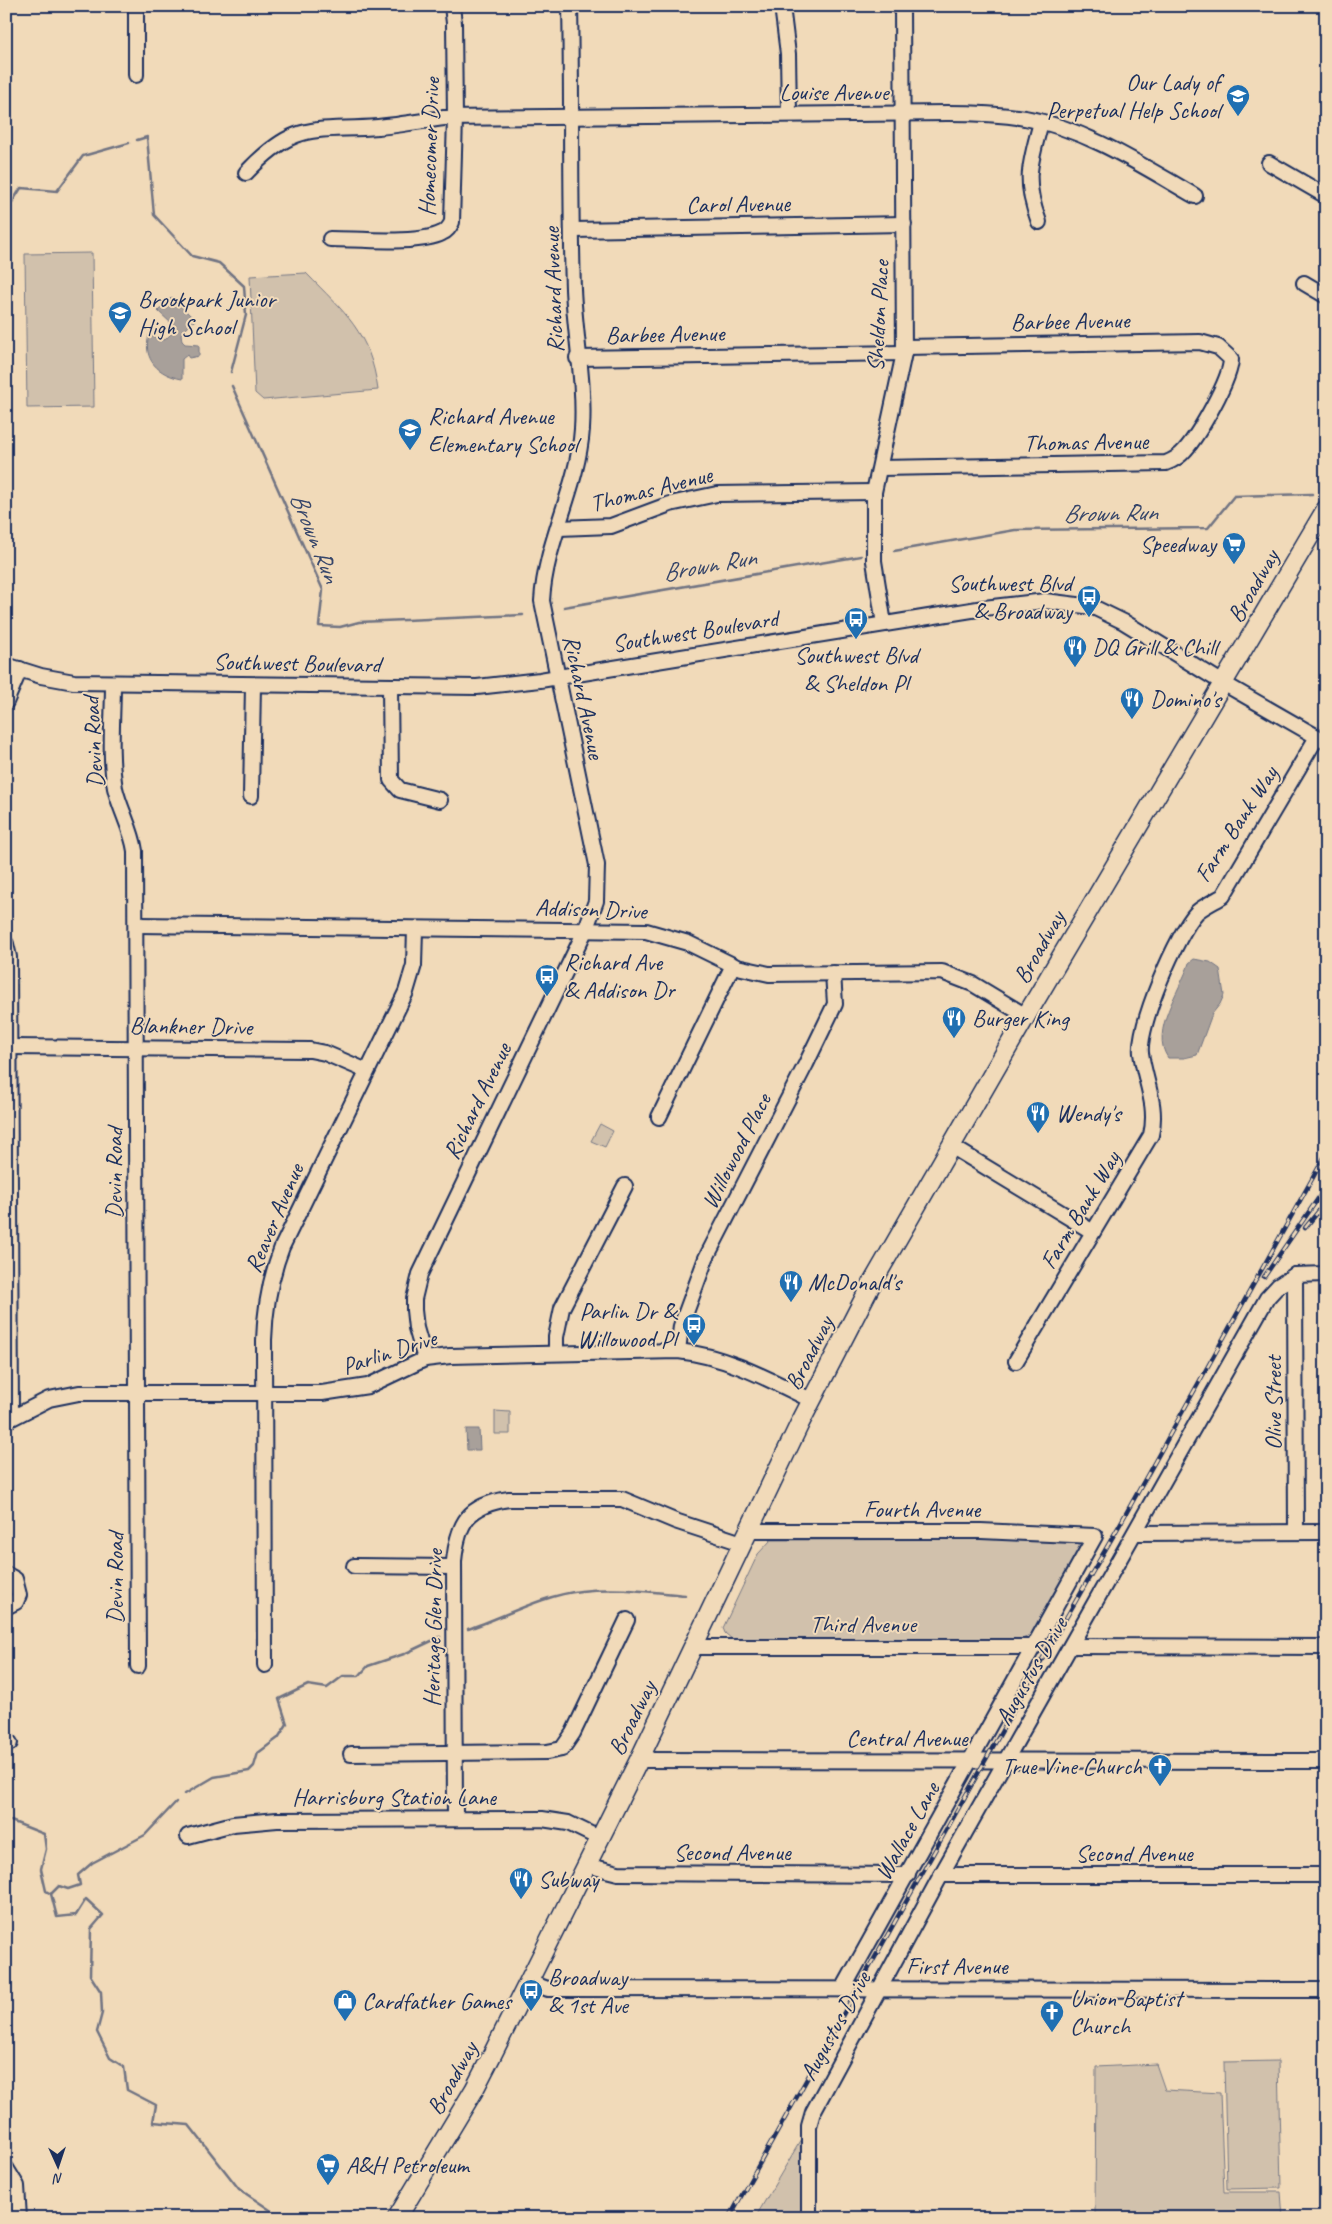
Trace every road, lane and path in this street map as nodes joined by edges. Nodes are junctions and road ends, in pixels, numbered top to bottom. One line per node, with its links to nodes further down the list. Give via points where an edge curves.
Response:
1 (136, 6): 6 (street)
2 (452, 6): 10 (street, Homecomer Drive)
3 (570, 6): 9 (street, Richard Avenue)
4 (782, 6): 7 (street, via 788,54)
5 (902, 6): 8 (street, Sheldon Place)
6 (136, 75)
7 (789, 114): 8 (street, Louise Avenue); 9 (street, Louise Avenue)
8 (903, 114): 11 (street, Louise Avenue, via 985,114); 17 (street, Sheldon Place)
9 (571, 117): 10 (street, Louise Avenue); 18 (street, Richard Avenue)
10 (455, 118): 13 (street, Louise Avenue, via 380,127 306,130 276,146); 19 (street, Homecomer Drive, via 454,214 449,229 432,237)
11 (1041, 122): 14 (street, Louise Avenue, via 1100,143); 16 (street, via 1030,164 1029,188)
12 (1268, 163): 15 (street)
13 (246, 173)
14 (1195, 196)
15 (1326, 196)
16 (1039, 222)
17 (904, 224): 18 (street, Carol Avenue); 22 (street, Sheldon Place)
18 (573, 230): 23 (street, Richard Avenue)
19 (330, 240)
20 (1304, 283): 21 (street)
21 (1326, 296)
22 (904, 350): 23 (street, Barbee Avenue); 24 (street, Barbee Avenue, via 1200,342 1218,347); 25 (street, Sheldon Place)
23 (578, 358): 28 (street, Richard Avenue, via 583,411 581,444)
24 (1231, 359): 25 (street, Thomas Avenue, via 1230,372 1191,442 1180,456 1166,463)
25 (880, 468): 26 (street, Sheldon Place)
26 (874, 492): 28 (street, Thomas Avenue, via 717,494 670,504 611,526); 29 (street, Sheldon Place, via 874,561)
27 (1326, 509): 34 (main road, Broadway)
28 (559, 528): 32 (street, Richard Avenue, via 542,587)
29 (884, 624): 32 (street, Southwest Boulevard); 34 (street, Southwest Boulevard, via 1035,601 1083,605 1124,622)
30 (6, 665): 31 (street, Southwest Boulevard)
31 (20, 669): 33 (street, Southwest Boulevard, via 58,680); 37 (street)
32 (557, 677): 36 (street, Southwest Boulevard, via 477,687); 43 (street, Richard Avenue, via 598,876 596,901)
33 (113, 683): 35 (street, Southwest Boulevard); 41 (street, Devin Road, via 113,773 134,840)
34 (1223, 683): 38 (street, Southwest Boulevard); 47 (main road, Broadway)
35 (253, 685): 36 (street, Southwest Boulevard); 39 (street)
36 (390, 686): 40 (street, via 391,780 400,790)
37 (6, 702)
38 (1321, 739): 55 (street, Farm Bank Way, via 1223,896 1198,912 1188,924 1167,964 1141,1041 1154,1114 1151,1135)
39 (251, 796)
40 (440, 800)
41 (136, 925): 42 (street, Addison Drive); 49 (street, Devin Road)
42 (415, 929): 43 (street, Addison Drive); 50 (street, Reaver Avenue, via 411,977)
43 (585, 931): 45 (street, Addison Drive, via 646,932 668,936); 61 (street, Richard Avenue, via 423,1265 414,1310)
44 (6, 944): 48 (street)
45 (733, 965): 46 (street, Addison Drive, via 769,974); 51 (street)
46 (833, 973): 47 (street, Addison Drive, via 942,972 973,984); 59 (street, Willowood Place, via 835,1004 706,1258 681,1326)
47 (1026, 1016): 52 (main road, Broadway)
48 (10, 1047): 49 (street, Blankner Drive); 53 (street)
49 (136, 1047): 50 (street, Blankner Drive, via 310,1050); 63 (street, Devin Road)
50 (367, 1071): 64 (street, Reaver Avenue, via 282,1247 271,1277 265,1308)
51 (658, 1117)
52 (951, 1146): 55 (street); 65 (main road, Broadway, via 871,1285)
53 (8, 1167): 58 (street)
54 (625, 1186): 60 (street, via 562,1308)
55 (1093, 1232): 62 (street, Farm Bank Way)
56 (1326, 1274): 57 (street)
57 (1295, 1275): 67 (street, Olive Street); 69 (street, Augustus Drive, via 1266,1298)
58 (8, 1303): 66 (street)
59 (678, 1351): 60 (street, Parlin Drive); 65 (street, Parlin Drive, via 703,1354 737,1365)
60 (556, 1353): 61 (street, Parlin Drive, via 459,1355)
61 (425, 1360): 64 (street, Parlin Drive, via 385,1380 350,1391 322,1394)
62 (1016, 1361)
63 (137, 1392): 64 (street, Parlin Drive); 66 (street, Parlin Drive, via 64,1395 49,1399); 82 (street, Devin Road)
64 (264, 1392): 81 (street, Reaver Avenue)
65 (811, 1400): 71 (main road, Broadway)
66 (9, 1420)
67 (1296, 1532): 68 (street); 69 (street)
68 (1326, 1532)
69 (1135, 1533): 78 (street, Augustus Drive)
70 (1095, 1536): 71 (street, Fourth Avenue, via 981,1532); 80 (street, Wallace Lane)
71 (745, 1537): 73 (street, Heritage Glen Drive, via 675,1521 622,1500 509,1500 492,1502 470,1515 462,1524 456,1536); 77 (main road, Broadway)
72 (354, 1566): 73 (street)
73 (454, 1567): 83 (street, Heritage Glen Drive)
74 (6, 1574): 75 (street, via 15,1579 19,1594 16,1602)
75 (6, 1607)
76 (627, 1620): 83 (street, via 573,1733 562,1749)
77 (692, 1646): 80 (street, Third Avenue); 85 (main road, Broadway)
78 (1071, 1646): 79 (street); 87 (street, Augustus Drive)
79 (1326, 1647)
80 (1034, 1648): 86 (street, Wallace Lane)
81 (265, 1665)
82 (138, 1666)
83 (454, 1753): 84 (street); 89 (street, Heritage Glen Drive)
84 (351, 1754)
85 (639, 1760): 86 (street, Central Avenue); 91 (main road, Broadway)
86 (971, 1761): 87 (street, Central Avenue); 93 (street, Wallace Lane)
87 (1006, 1761): 88 (street, Central Avenue); 94 (street, Augustus Drive)
88 (1326, 1761)
89 (454, 1819): 90 (street, Harrisburg Station Lane, via 259,1821); 91 (street, Harrisburg Station Lane, via 556,1820)
90 (188, 1836)
91 (599, 1838): 92 (main road, Broadway)
92 (586, 1865): 93 (street, Second Avenue, via 618,1874); 96 (main road, Broadway)
93 (908, 1875): 97 (street, Wallace Lane)
94 (941, 1875): 95 (street, Second Avenue); 98 (street, Augustus Drive)
95 (1326, 1875)
96 (528, 1982): 97 (street, First Avenue, via 548,1989); 102 (main road, Broadway, via 474,2090)
97 (844, 1989): 98 (street, First Avenue)
98 (881, 1989): 99 (street, First Avenue); 103 (street, Augustus Drive, via 812,2112 809,2126)
99 (1326, 1990)
100 (6, 2168): 101 (street, via 17,2186)
101 (19, 2218)
102 (397, 2218)
103 (809, 2218)

